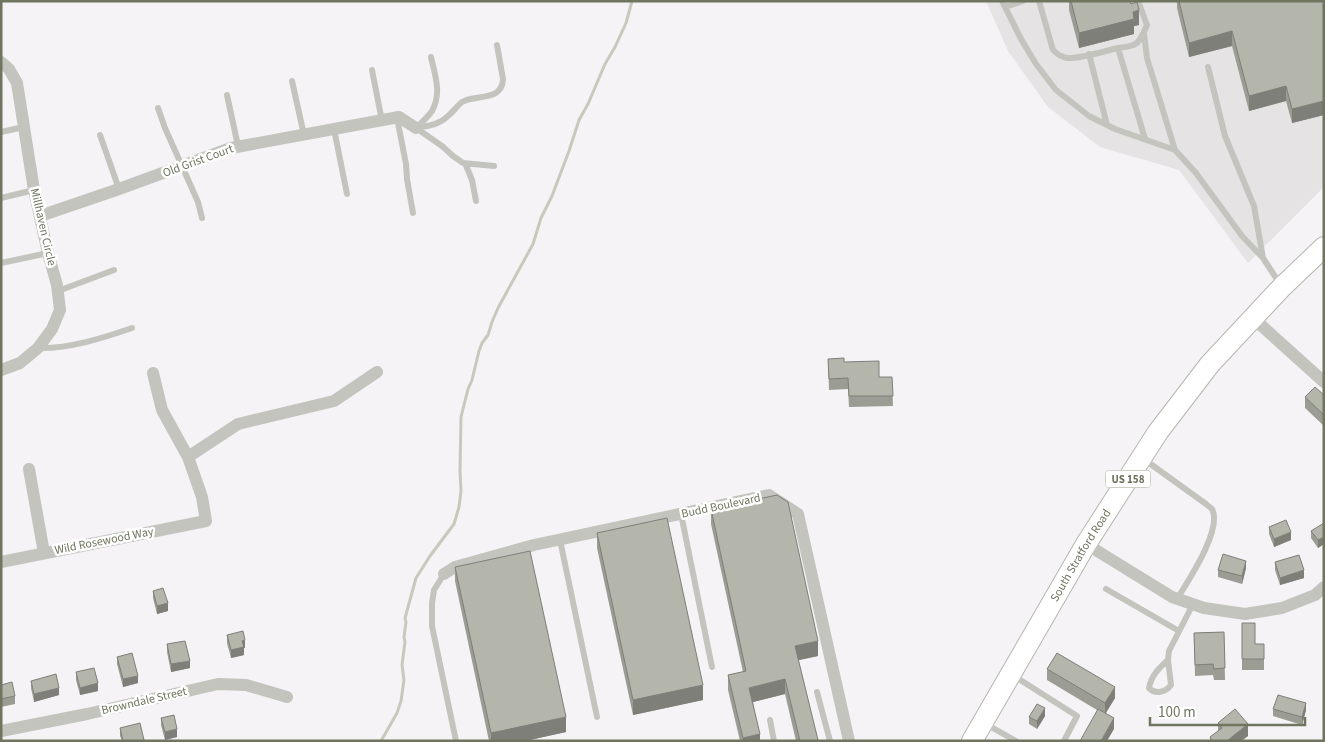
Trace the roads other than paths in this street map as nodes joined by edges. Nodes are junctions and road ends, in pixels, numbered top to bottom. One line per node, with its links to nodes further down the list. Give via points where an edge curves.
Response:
1 (1024, 1): 4 (lane)
2 (1039, 1): 8 (lane, via 1053,50 1066,58)
3 (1138, 1): 5 (lane, via 1147,25)
4 (1004, 4): 18 (lane, via 1036,64 1056,90 1089,116)
5 (1144, 34): 7 (lane, via 1137,44); 27 (lane, via 1149,67)
6 (497, 45): 20 (lane, via 503,83 497,92 462,102 442,121)
7 (1118, 48): 8 (lane); 25 (lane)
8 (1089, 54): 18 (lane)
9 (431, 57): 20 (lane, via 438,95 432,111)
10 (1, 62): 19 (street, Millhaven Circle, via 17,84)
11 (1208, 67): 41 (lane, via 1225,136 1254,206)
12 (372, 70): 17 (lane)
13 (292, 81): 24 (lane)
14 (227, 95): 26 (lane)
15 (158, 108): 30 (lane)
16 (397, 118): 17 (street, Old Grist Court); 20 (street); 36 (lane)
17 (382, 121): 21 (street, Old Grist Court)
18 (1107, 125): 25 (lane)
19 (24, 127): 22 (lane); 32 (street, Millhaven Circle)
20 (416, 128): 28 (lane)
21 (334, 129): 24 (street, Old Grist Court); 33 (lane)
22 (1, 132)
23 (100, 135): 31 (lane)
24 (304, 135): 26 (street, Old Grist Court)
25 (1145, 139): 27 (lane)
26 (238, 146): 30 (street, Old Grist Court)
27 (1176, 150): 41 (lane, via 1242,236)
28 (465, 163): 29 (lane); 35 (lane)
29 (494, 166)
30 (182, 167): 31 (street, Old Grist Court); 38 (lane)
31 (119, 189): 37 (street, Old Grist Court)
32 (34, 190): 34 (lane); 37 (street, Millhaven Circle)
33 (347, 194)
34 (1, 198)
35 (476, 201)
36 (414, 213)
37 (40, 216): 40 (street, Millhaven Circle)
38 (202, 218)
39 (1324, 247): 44 (main road, South Stratford Road / US 158)
40 (48, 253): 42 (lane); 45 (street, Millhaven Circle)
41 (1263, 258): 44 (lane)
42 (1, 263)
43 (114, 270): 45 (lane)
44 (1282, 287): 46 (main road, South Stratford Road / US 158)
45 (58, 290): 48 (street, Millhaven Circle, via 60,310)
46 (1253, 318): 52 (street); 54 (main road, South Stratford Road / US 158, via 1210,364)
47 (132, 328): 48 (lane, via 104,338 52,349)
48 (38, 348): 49 (street, Millhaven Circle, via 20,363)
49 (1, 370)
50 (378, 372): 53 (street, via 334,401 238,424)
51 (153, 373): 53 (street, via 162,410)
52 (1324, 382)
53 (188, 457): 59 (street, Wild Rosewood Way, via 202,497 206,521)
54 (1142, 458): 58 (main road, South Stratford Road / US 158); 64 (lane, via 1206,504 1214,515 1210,542)
55 (29, 470): 59 (street)
56 (681, 514): 57 (street, Budd Boulevard); 68 (lane); 79 (street, Budd Boulevard, via 769,495 798,514)
57 (560, 540): 61 (street, Budd Boulevard, via 455,567); 72 (lane)
58 (1086, 544): 64 (street); 69 (main road, South Stratford Road / US 158)
59 (44, 553): 60 (street, Wild Rosewood Way)
60 (1, 562)
61 (444, 574): 76 (lane, via 434,590 432,626)
62 (1324, 588): 65 (street, via 1314,596 1282,608 1245,614)
63 (1106, 589): 66 (lane)
64 (1178, 599): 65 (street)
65 (1193, 604): 66 (lane)
66 (1180, 631): 67 (lane, via 1169,651)
67 (1168, 660): 67 (lane, via 1171,685 1168,689 1152,691 1150,682)
68 (712, 666)
69 (1011, 674): 74 (main road, South Stratford Road / US 158); 82 (lane, via 1078,716)
70 (818, 692): 78 (lane)
71 (287, 697): 75 (street, Browndale Street, via 246,685 218,684)
72 (597, 717)
73 (770, 720): 77 (lane)
74 (983, 722): 80 (main road, South Stratford Road / US 158); 81 (lane)
75 (1, 731)
76 (456, 741)
77 (774, 741)
78 (830, 741)
79 (849, 741)
80 (972, 741)
81 (1016, 741)
82 (1064, 741)

